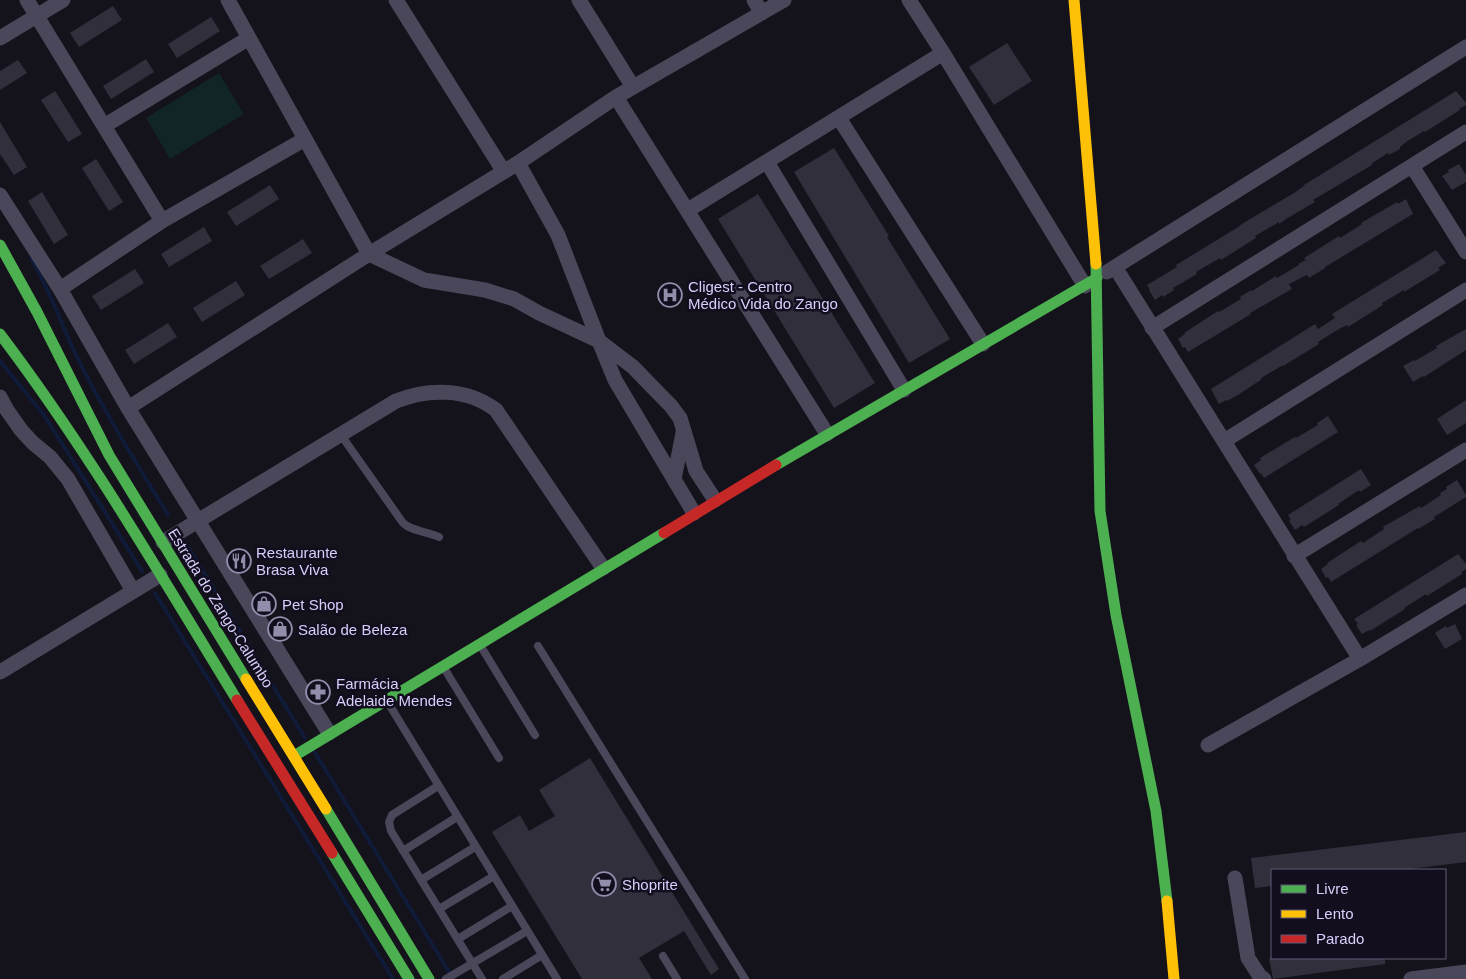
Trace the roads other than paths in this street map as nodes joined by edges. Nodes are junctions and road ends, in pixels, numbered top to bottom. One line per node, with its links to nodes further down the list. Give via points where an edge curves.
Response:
1 (27, 0): 11 (street)
2 (63, 0): 11 (street)
3 (228, 0): 13 (street)
4 (396, 0): 25 (street)
5 (579, 0): 16 (street)
6 (754, 0): 10 (street)
7 (784, 0): 10 (street)
8 (909, 0): 15 (street)
9 (1074, 0): 35 (street)
10 (762, 13): 16 (street)
11 (37, 16): 12 (street); 19 (street)
12 (0, 38)
13 (249, 38): 19 (street); 21 (street)
14 (1466, 48): 33 (street)
15 (943, 53): 18 (street); 35 (street)
16 (633, 87): 17 (street)
17 (616, 97): 23 (street); 27 (street)
18 (839, 118): 22 (street); 41 (street)
19 (104, 126): 28 (street)
20 (1466, 132): 24 (street)
21 (304, 139): 28 (street); 31 (street)
22 (767, 162): 27 (street); 42 (street)
23 (518, 163): 25 (street); 40 (street, via 558,235)
24 (1412, 166): 30 (street); 38 (street)
25 (504, 172): 31 (street)
26 (0, 195): 36 (street)
27 (688, 210): 46 (street)
28 (162, 221): 36 (street)
29 (0, 245): 34 (street, Estrada do Zango-Calumbo)
30 (1466, 252)
31 (369, 254): 40 (street, via 424,280 485,290 514,299); 44 (street)
32 (0, 265): 34 (street)
33 (1115, 268): 35 (street); 38 (street)
34 (16, 271): 58 (street, Estrada do Zango-Calumbo, via 121,477)
35 (1091, 282): 41 (street); 97 (street, via 1103,542 1152,788)
36 (60, 289): 44 (street)
37 (1466, 290): 48 (street)
38 (1152, 328): 48 (street)
39 (0, 334): 61 (street, via 108,489)
40 (599, 342): 45 (street, via 633,367 671,406); 49 (street, via 614,380)
41 (983, 344): 42 (street)
42 (904, 390): 46 (street)
43 (0, 397): 61 (street, via 21,430 50,457)
44 (128, 408): 56 (street)
45 (684, 431): 51 (street); 52 (street)
46 (827, 434): 54 (street)
47 (341, 435): 56 (street); 57 (lane, via 403,523 408,528); 60 (street, via 396,401 410,396 448,392 485,401 496,410)
48 (1224, 441): 59 (street)
49 (656, 449): 51 (street); 53 (street)
50 (1466, 450): 59 (street)
51 (677, 461): 52 (street); 53 (street)
52 (696, 471): 54 (street)
53 (674, 478): 55 (street)
54 (715, 500): 55 (street)
55 (694, 513): 60 (street)
56 (198, 521): 58 (street); 69 (street)
57 (439, 537)
58 (163, 542): 72 (street, Estrada do Zango-Calumbo)
59 (1294, 556): 65 (street)
60 (604, 568): 63 (street)
61 (148, 582): 67 (street); 89 (street)
62 (1466, 595): 65 (street)
63 (479, 643): 66 (street); 70 (lane)
64 (538, 646): 96 (lane)
65 (1360, 659): 71 (street)
66 (442, 665): 68 (street); 73 (lane)
67 (0, 672)
68 (386, 699): 69 (street); 74 (lane)
69 (329, 733): 72 (street)
70 (536, 735)
71 (1208, 745)
72 (294, 756): 90 (street, Estrada do Zango-Calumbo)
73 (499, 758)
74 (438, 786): 75 (lane); 77 (lane, via 392,815 389,822 391,831)
75 (457, 817): 76 (lane); 77 (lane)
76 (475, 847): 78 (lane); 80 (lane)
77 (403, 850): 80 (lane)
78 (494, 876): 81 (lane); 82 (lane)
79 (1235, 878): 98 (street, via 1248,958)
80 (421, 880): 82 (lane)
81 (512, 906): 83 (lane); 84 (lane)
82 (439, 909): 84 (lane)
83 (527, 931): 85 (lane); 87 (lane)
84 (458, 939): 87 (lane)
85 (542, 955): 93 (lane); 94 (lane)
86 (663, 956): 95 (lane)
87 (473, 964): 91 (lane); 92 (lane)
88 (1466, 972): 99 (street)
89 (409, 979)
90 (430, 979)
91 (447, 979)
92 (482, 979)
93 (503, 979)
94 (557, 979)
95 (677, 979)
96 (745, 979)
97 (1174, 979)
98 (1264, 979)
99 (1411, 979)

